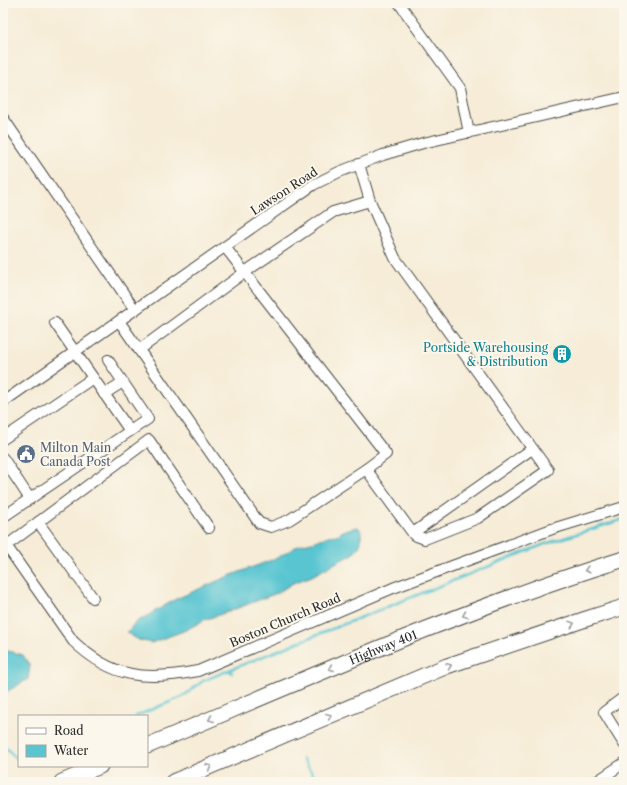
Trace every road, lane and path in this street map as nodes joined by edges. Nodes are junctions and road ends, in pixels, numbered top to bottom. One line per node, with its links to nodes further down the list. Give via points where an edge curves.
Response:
1 (399, 3): 4 (street, via 460,88)
2 (624, 97): 4 (street, Lawson Road)
3 (3, 118): 9 (street)
4 (469, 133): 5 (street, Lawson Road, via 423,143)
5 (359, 164): 6 (street); 7 (street, Lawson Road, via 313,185)
6 (370, 201): 8 (street, via 333,212); 21 (street, via 395,258)
7 (225, 246): 8 (street); 9 (street, Lawson Road)
8 (245, 272): 12 (street); 23 (street, via 386,454)
9 (135, 310): 10 (street, Lawson Road)
10 (119, 321): 12 (street); 13 (street, Lawson Road)
11 (55, 323): 13 (street)
12 (139, 350): 23 (street, via 259,523 271,527 289,520)
13 (75, 351): 15 (street); 18 (street, Lawson Road)
14 (108, 360): 16 (street)
15 (93, 378): 17 (street); 20 (street)
16 (123, 382): 17 (street); 19 (street, via 148,419)
17 (104, 394): 19 (street)
18 (3, 402)
19 (130, 432): 24 (street)
20 (3, 438)
21 (532, 449): 29 (street); 29 (street, via 548,470 478,518 426,539)
22 (3, 458): 24 (street)
23 (366, 469): 29 (street)
24 (30, 499): 26 (street)
25 (624, 507): 30 (street, Boston Church Road, via 545,532 393,588 198,671 172,676 130,674 113,669 86,653 73,641)
26 (3, 517)
27 (38, 522): 28 (street, via 149,440); 30 (street); 32 (street)
28 (209, 528)
29 (413, 533)
30 (5, 544)
31 (624, 559): 36 (highway, Highway 401, one-way to 36, via 479,609 294,683)
32 (93, 598)
33 (624, 607): 40 (highway, one-way to 33, via 448,666)
34 (624, 697): 35 (street, via 604,712)
35 (624, 744)
36 (148, 746)
37 (624, 763): 41 (street)
38 (98, 767): 39 (highway)
39 (62, 782)
40 (173, 782)
41 (596, 782)

